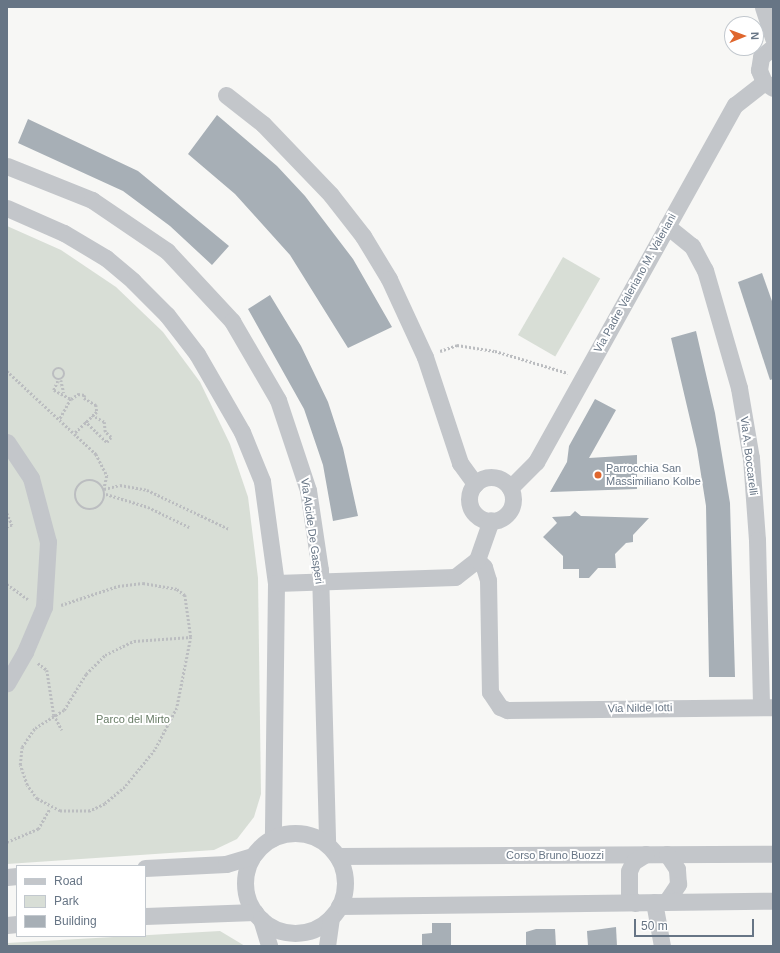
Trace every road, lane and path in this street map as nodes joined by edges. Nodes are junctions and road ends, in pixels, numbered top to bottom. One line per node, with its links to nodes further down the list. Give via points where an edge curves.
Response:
1 (763, 7): 2 (street)
2 (773, 38)
3 (773, 46): 4 (street, via 765,52 759,64)
4 (768, 85): 8 (street, Via Padre Valeriano M. Valeriani, via 735,105)
5 (226, 96): 9 (street, via 263,124 349,218 389,279)
6 (7, 166): 30 (street, Via Alcide De Gasperi, via 92,200 130,224 167,251 232,321 278,400 297,450 308,490)
7 (7, 208): 31 (street, via 64,233 106,258 167,315 197,354 223,393 262,481)
8 (667, 226): 11 (street, Via Padre Valeriano M. Valeriani); 37 (street, Via A. Boccarelli, via 692,246 705,270 739,388 751,458)
9 (426, 357): 11 (path, via 457,345 495,351); 20 (street, via 460,463)
10 (7, 371): 16 (path)
11 (582, 379): 21 (street, Via Padre Valeriano M. Valeriani, via 536,462)
12 (60, 380): 12 (path, via 65,373 59,368 52,373); 13 (path); 13 (path, via 54,390)
13 (64, 393): 14 (path)
14 (71, 399): 15 (path, via 78,394 85,395 90,405 96,405 96,414); 16 (path)
15 (90, 415): 17 (path); 17 (path, via 104,422 109,440 102,441 96,429)
16 (60, 419): 18 (path)
17 (85, 421): 18 (path)
18 (75, 434): 22 (path, via 96,454 107,476)
19 (7, 442): 33 (street, via 31,478 48,542)
20 (475, 484): 21 (street, via 482,479 497,478); 25 (street, via 470,496 473,510)
21 (510, 488): 25 (street, via 513,498 509,512)
22 (104, 489): 23 (path); 23 (path, via 98,482 84,481 75,492 76,501 83,509 94,510 102,504); 28 (path, via 120,485 147,490)
23 (106, 494): 27 (path, via 148,507)
24 (7, 512): 26 (path, via 12,524)
25 (491, 520): 29 (street)
26 (7, 527)
27 (188, 527)
28 (229, 529)
29 (477, 560): 30 (street, via 455,577 443,580); 37 (street, Via Nilde Iotti, via 484,567 488,580 490,692 493,701 507,710)
30 (320, 582): 31 (street); 43 (street, Via Alcide De Gasperi)
31 (276, 583): 41 (street)
32 (7, 584): 33 (path)
33 (44, 607): 34 (path, via 76,602 110,587 144,583 177,589 185,595); 35 (street)
34 (191, 637): 38 (path, via 134,641 105,655 86,674 64,710); 40 (path, via 184,683 167,730 125,787 105,804 90,811)
35 (25, 652): 36 (street); 38 (path, via 47,670)
36 (7, 683)
37 (767, 707)
38 (54, 715): 39 (path); 40 (path, via 35,728 26,741 20,765 27,785 36,799)
39 (62, 730)
40 (50, 808): 42 (path, via 38,829)
41 (273, 838): 43 (street, via 301,833); 47 (street)
42 (7, 842)
43 (332, 850): 44 (street, Corso Bruno Buozzi); 52 (street, via 344,872 344,889)
44 (646, 854): 45 (street, Corso Bruno Buozzi); 51 (street, via 633,862 629,871 629,896)
45 (667, 854): 46 (street, Corso Bruno Buozzi); 50 (street, via 677,869 678,884)
46 (773, 854)
47 (253, 856): 48 (street, via 226,864); 54 (street, via 245,884)
48 (146, 868)
49 (773, 901): 50 (street)
50 (660, 902): 51 (street); 57 (street)
51 (635, 903): 52 (street)
52 (335, 911): 54 (street, via 304,932 288,932); 56 (street)
53 (146, 916): 54 (street)
54 (258, 916): 55 (street)
55 (269, 946)
56 (327, 946)
57 (662, 946)

